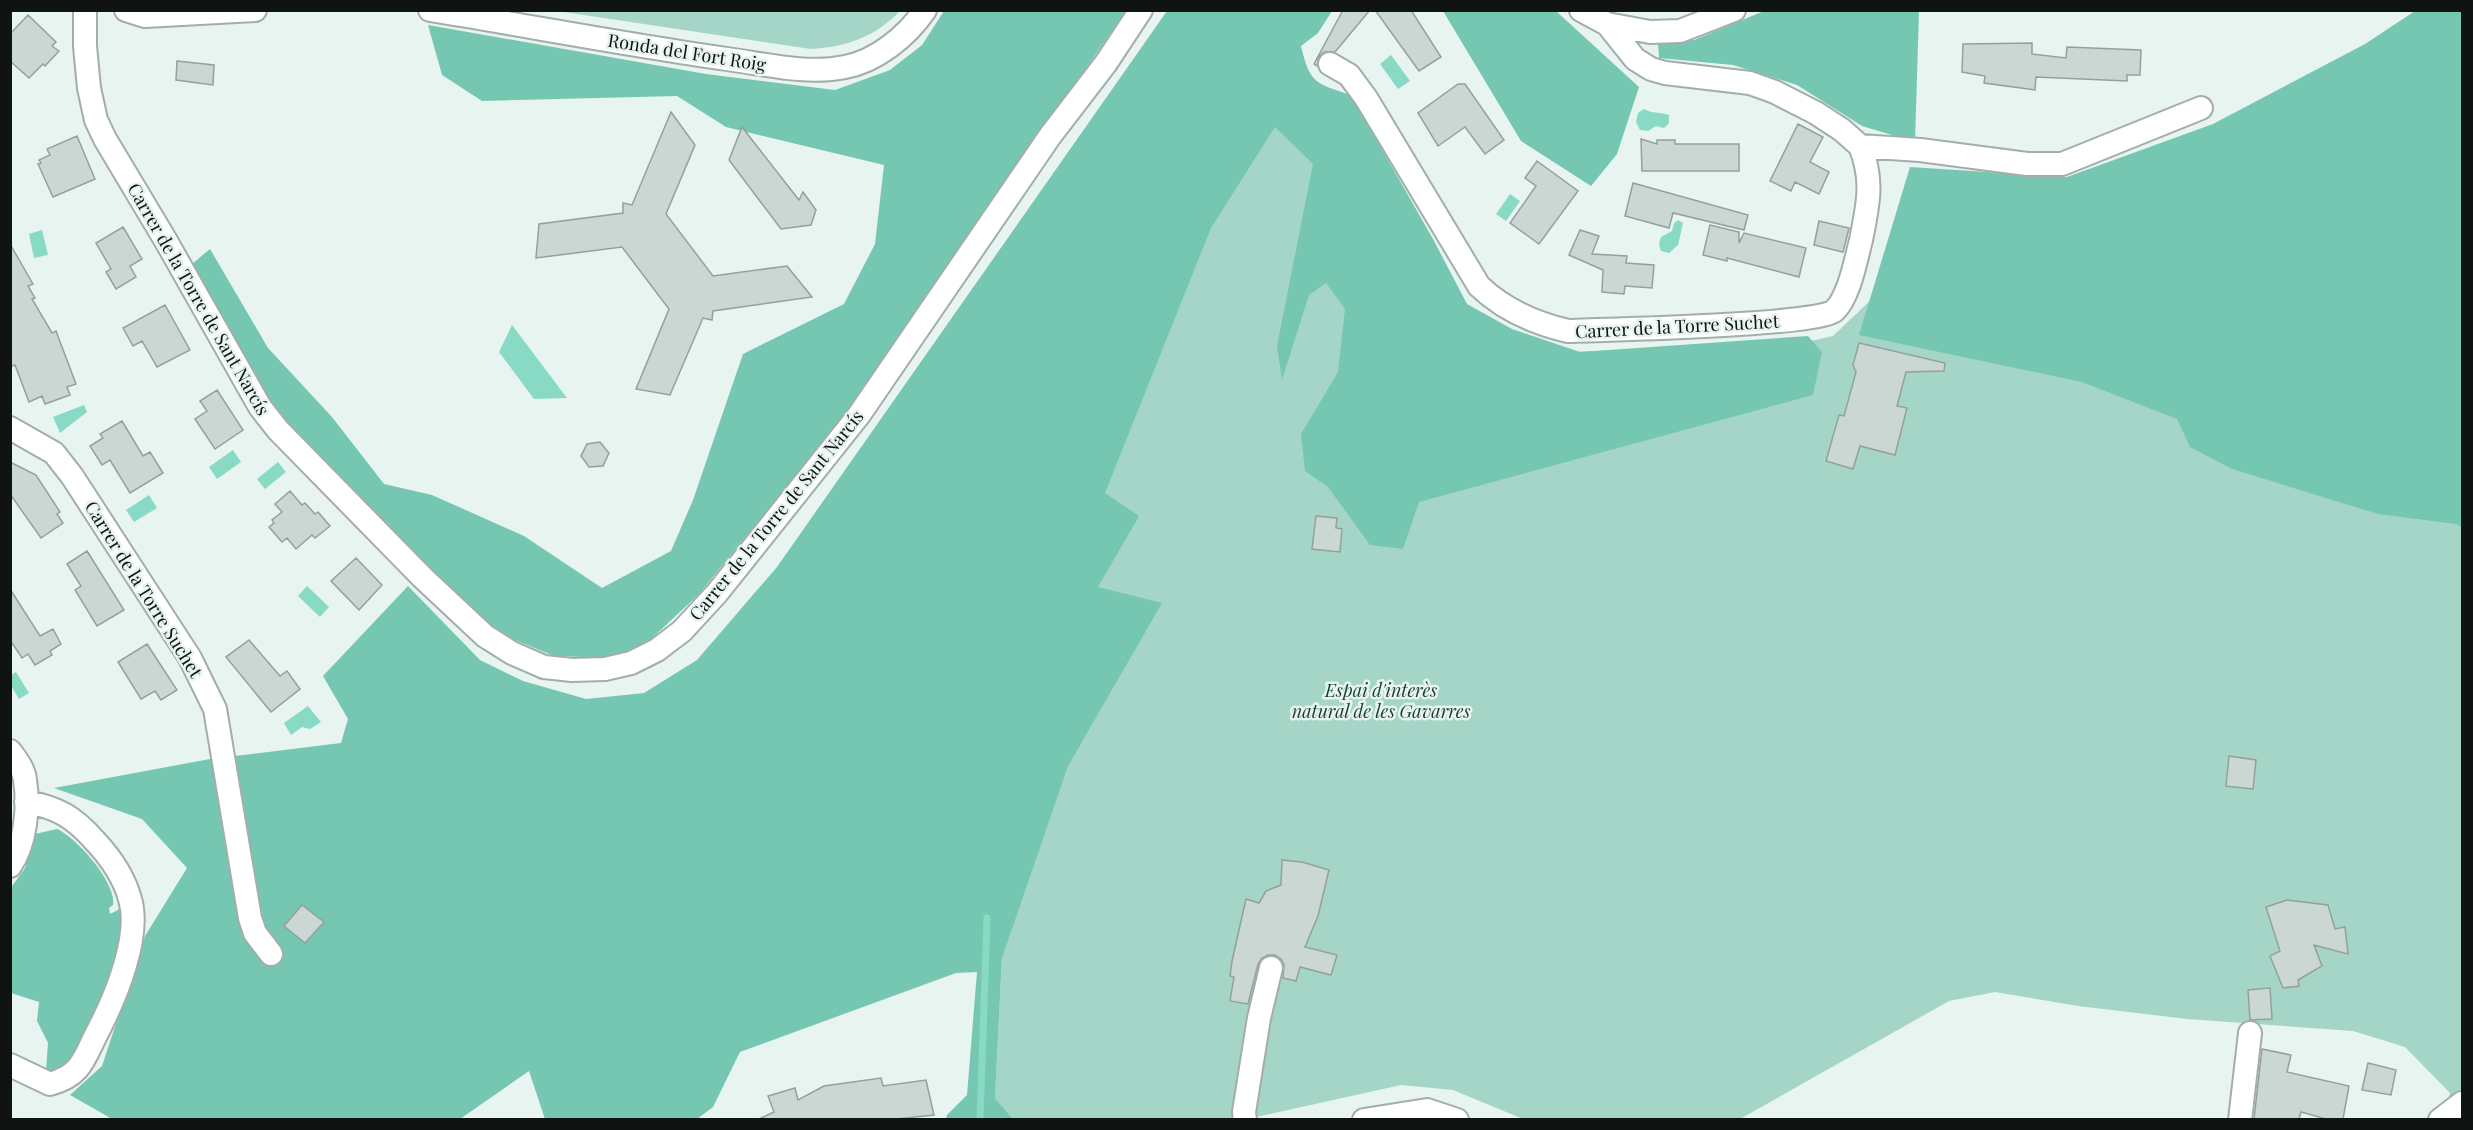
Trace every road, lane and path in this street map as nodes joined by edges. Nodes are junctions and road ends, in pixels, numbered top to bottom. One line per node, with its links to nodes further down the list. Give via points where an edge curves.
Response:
1 (85, 10): 6 (street, Carrer de la Torre de Sant Narcís, via 89,88 96,120 260,407 422,578 485,636 544,667 572,670 631,663 657,650 682,631 717,593 859,415)
2 (126, 10): 3 (street, via 145,16)
3 (255, 10)
4 (430, 10): 5 (street, Ronda del Fort Roig, via 706,56 815,69 845,67 873,58 903,35)
5 (925, 10)
6 (1141, 10)
7 (1581, 10): 9 (street)
8 (1734, 10): 9 (street, via 1680,31 1650,32)
9 (1606, 24): 12 (street, via 1635,59 1651,69 1750,83 1775,92 1816,113)
10 (1330, 64): 12 (street, Carrer de la Torre Suchet, via 1349,75 1366,98 1479,286 1516,313 1547,327 1568,331 1792,321 1833,313 1847,291 1866,214 1870,186 1868,165)
11 (2201, 108): 12 (street, via 2062,164 2027,164)
12 (1860, 146)
13 (10, 428): 17 (street, Carrer de la Torre Suchet, via 54,453 72,476 207,689 216,719 250,918 255,933)
14 (10, 751): 15 (street, via 25,778)
15 (26, 802): 16 (street, via 24,832); 20 (street, via 64,812 105,851 127,890 132,923 127,957 107,1012 77,1072 50,1084)
16 (10, 866)
17 (271, 954)
18 (1271, 968): 22 (street, via 1259,1018)
19 (2250, 1033): 25 (street)
20 (10, 1065)
21 (2463, 1103): 26 (street)
22 (1245, 1119)
23 (1364, 1119): 24 (street, via 1427,1110)
24 (1457, 1119)
25 (2240, 1119)
26 (2440, 1119)

